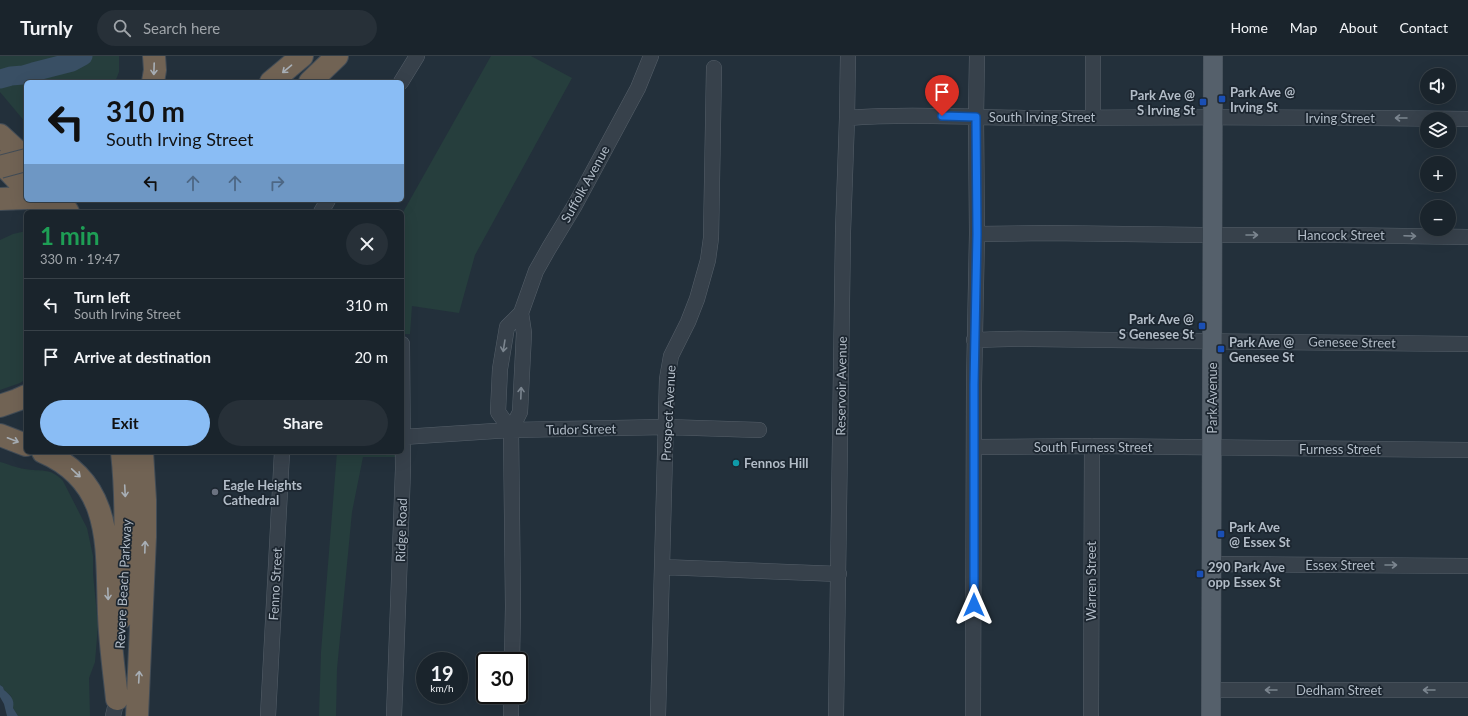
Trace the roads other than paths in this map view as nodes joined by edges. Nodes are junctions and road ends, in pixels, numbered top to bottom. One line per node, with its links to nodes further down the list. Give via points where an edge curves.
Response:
1 (154, 56): 11 (highway, one-way to 11)
2 (302, 56): 12 (highway, one-way to 12)
3 (337, 56): 13 (highway)
4 (417, 56): 14 (street)
5 (651, 56): 33 (street, Suffolk Avenue, via 638,88 536,271)
6 (848, 56): 17 (street, Reservoir Avenue)
7 (977, 56): 15 (street)
8 (1093, 56): 18 (street)
9 (1213, 56): 16 (main road, Park Avenue)
10 (714, 68): 39 (street, Prospect Avenue, via 711,238 697,299 671,356 667,380)
11 (153, 80)
12 (273, 80)
13 (312, 80)
14 (402, 80)
15 (976, 117): 17 (street, South Irving Street); 18 (street, South Irving Street); 30 (street)
16 (1213, 117): 18 (street, South Irving Street); 19 (street, Irving Street, one-way to 16); 31 (main road, Park Avenue)
17 (848, 118): 57 (street, Reservoir Avenue, via 843,232)
18 (1093, 118)
19 (1468, 119)
20 (0, 128): 22 (highway)
21 (0, 135): 23 (highway)
22 (24, 160)
23 (24, 160)
24 (24, 161): 27 (highway, bridge)
25 (24, 161): 28 (highway)
26 (0, 162): 29 (highway)
27 (0, 167)
28 (0, 172)
29 (24, 187)
30 (977, 234): 31 (street, Hancock Street); 34 (street)
31 (1213, 234): 32 (street, Hancock Street, one-way to 32); 35 (main road, Park Avenue)
32 (1468, 238)
33 (521, 314): 40 (street, Suffolk Avenue, one-way to 33, via 520,412 524,334); 40 (street, Suffolk Avenue, one-way to 40, via 507,327 500,369 498,412)
34 (974, 340): 35 (street, Genesee Street); 46 (street)
35 (1212, 342): 36 (street, Genesee Street); 47 (main road, Park Avenue)
36 (1468, 344)
37 (24, 397): 38 (highway)
38 (0, 406)
39 (666, 427): 40 (street, Tudor Street); 41 (street, Tudor Street); 56 (street, Prospect Avenue)
40 (511, 430): 43 (street, Tudor Street); 58 (street, Suffolk Avenue)
41 (759, 430)
42 (0, 435): 44 (highway, one-way to 44)
43 (404, 437)
44 (24, 444)
45 (1092, 446): 46 (street, South Furness Street); 47 (street, South Furness Street); 70 (street, Warren Street)
46 (974, 447): 69 (street)
47 (1212, 448): 48 (street, Furness Street); 54 (main road, Park Avenue)
48 (1468, 450)
49 (47, 454): 62 (highway, one-way to 62, via 78,474 99,508 105,542)
50 (122, 454): 62 (highway, Revere Beach Parkway, one-way to 62, via 126,538)
51 (282, 454): 64 (street, Fenno Street)
52 (403, 454): 65 (street, Ridge Road)
53 (146, 458): 63 (highway, Revere Beach Parkway, one-way to 53)
54 (1212, 564): 55 (street, Essex Street, one-way to 55); 59 (main road, Park Avenue)
55 (1468, 566)
56 (662, 567): 57 (street); 67 (street, Prospect Avenue)
57 (839, 574): 68 (street, Reservoir Avenue)
58 (512, 652)
59 (1211, 690): 60 (street, Dedham Street, one-way to 59); 71 (main road, Park Avenue)
60 (1468, 690)
61 (511, 704): 66 (street)
62 (115, 710)
63 (137, 716)
64 (268, 716)
65 (394, 716)
66 (510, 716)
67 (658, 716)
68 (836, 716)
69 (973, 716)
70 (1091, 716)
71 (1211, 716)

